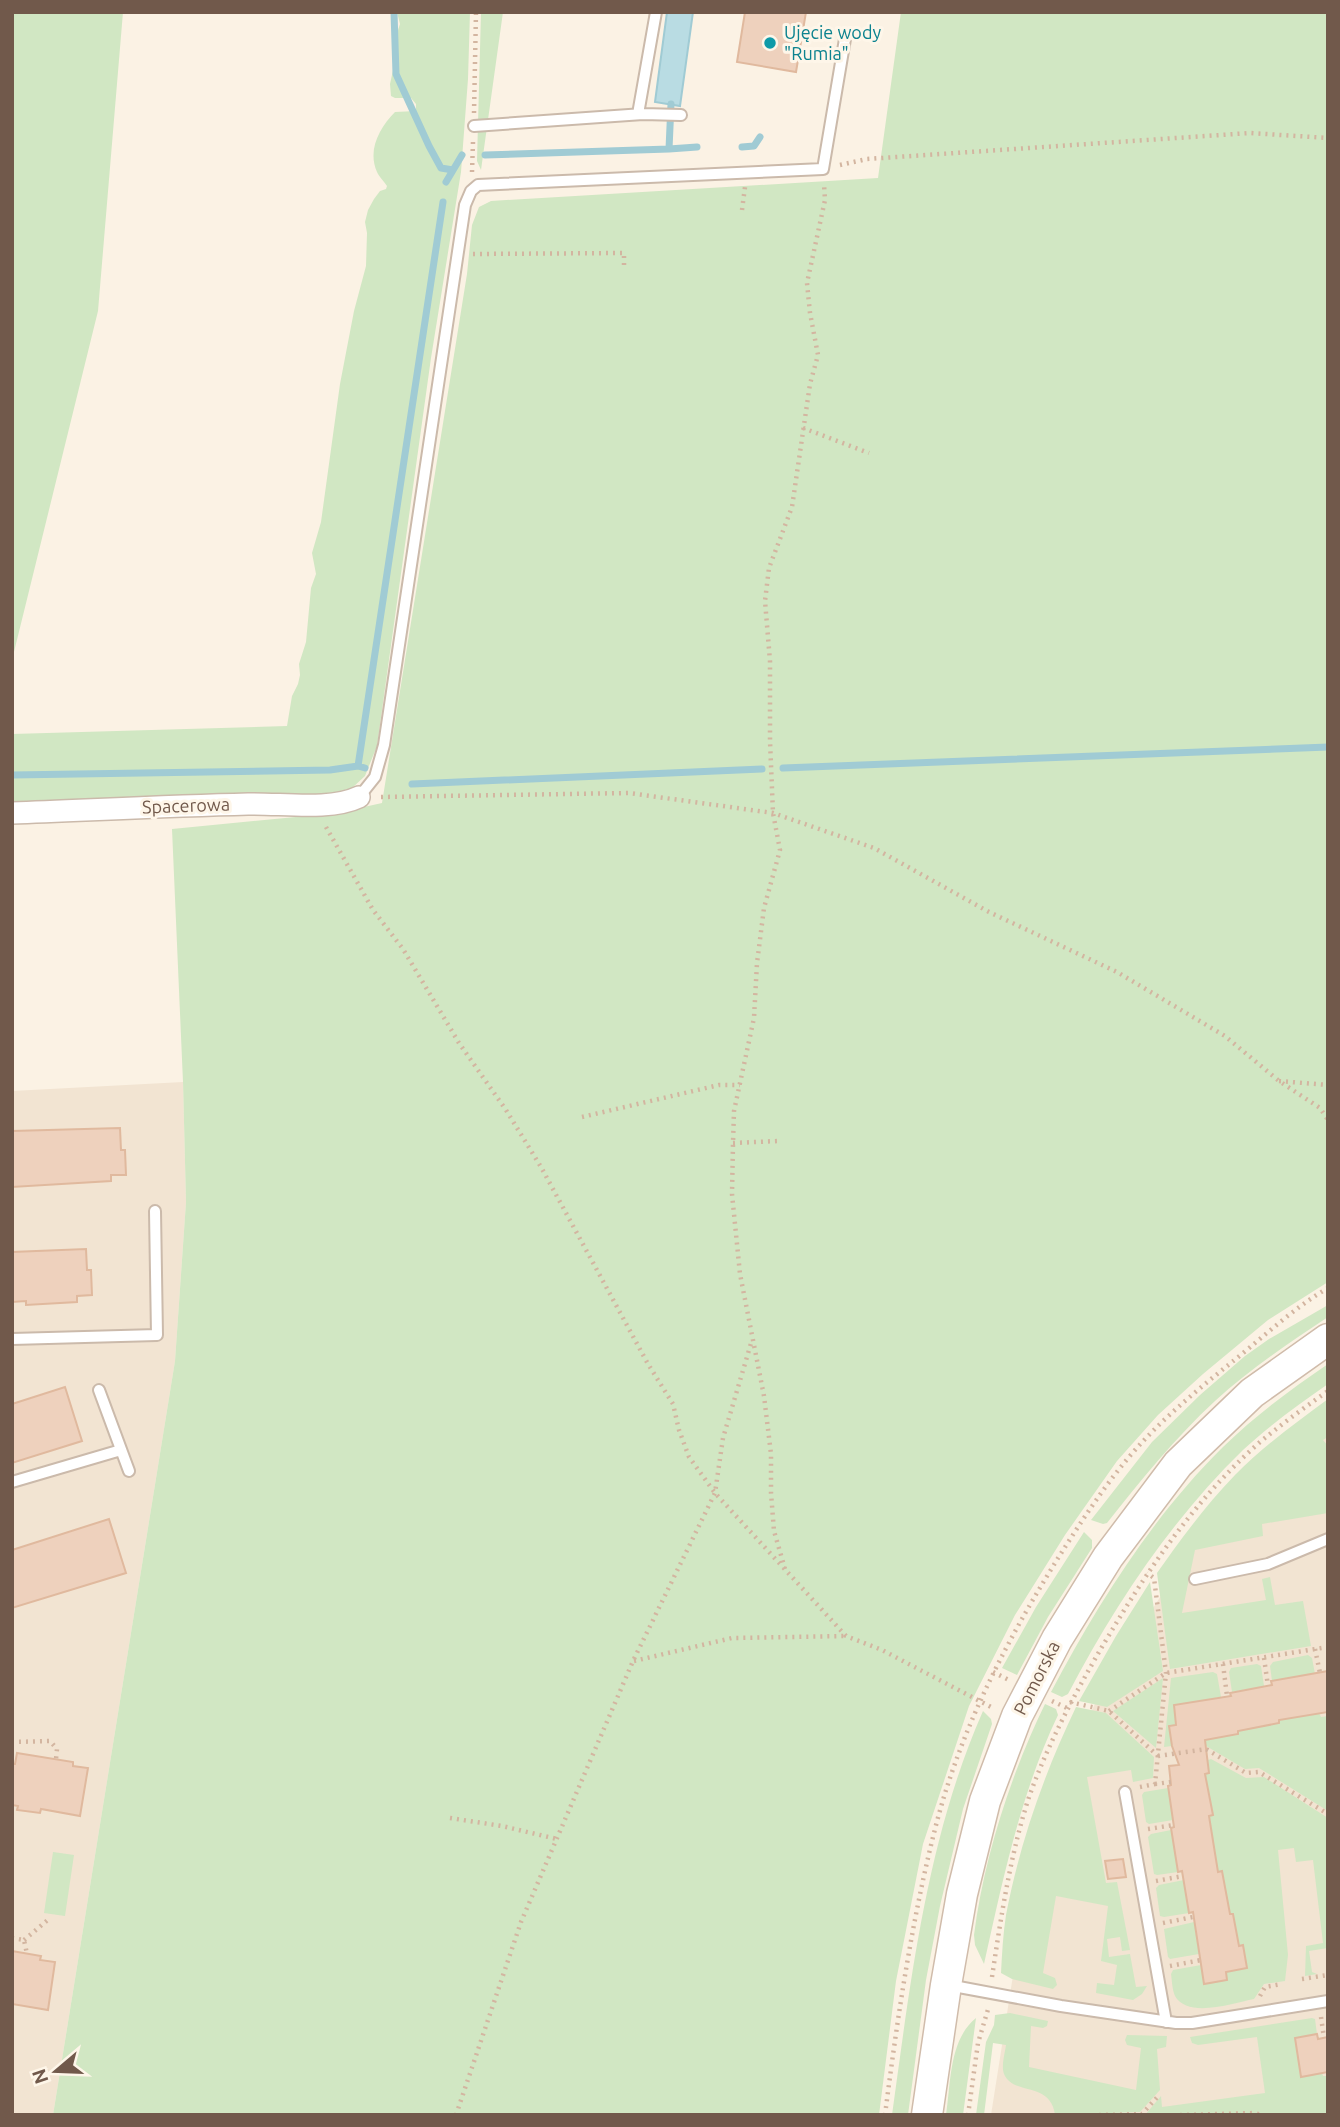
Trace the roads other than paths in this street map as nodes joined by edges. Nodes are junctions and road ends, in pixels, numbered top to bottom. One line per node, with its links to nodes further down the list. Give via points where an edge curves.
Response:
1 (656, 12): 3 (lane)
2 (845, 39): 6 (lane, via 823,169 478,185 471,191 465,205 384,745 375,777)
3 (638, 114): 4 (lane); 5 (lane)
4 (681, 115)
5 (474, 126)
6 (359, 797): 7 (street, Spacerowa, via 314,804)
7 (12, 813)
8 (155, 1211): 9 (lane, via 157,1335)
9 (12, 1339)
10 (1328, 1339): 18 (main road, Pomorska, via 1252,1393 1178,1465 1108,1557 1057,1639 1016,1719 985,1801)
11 (99, 1390): 12 (lane)
12 (121, 1450): 13 (lane); 14 (lane)
13 (129, 1471)
14 (12, 1482)
15 (1328, 1539): 16 (lane, via 1268,1564)
16 (1195, 1579)
17 (1125, 1792): 20 (lane)
18 (946, 1985): 20 (lane); 21 (main road, Pomorska)
19 (1328, 2001): 20 (lane, via 1192,2023)
20 (1166, 2022)
21 (927, 2115)

